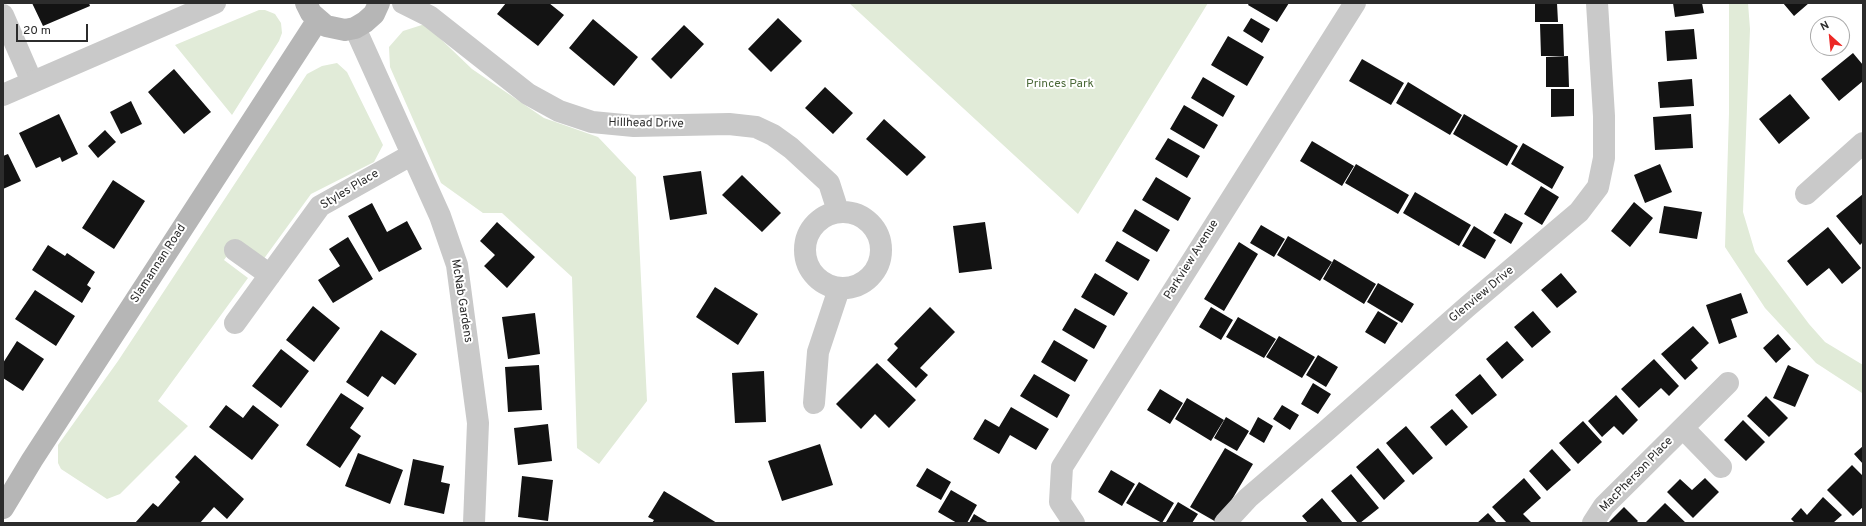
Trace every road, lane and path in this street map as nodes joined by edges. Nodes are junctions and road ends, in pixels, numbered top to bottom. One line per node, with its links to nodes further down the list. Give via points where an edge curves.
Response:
1 (216, 3): 9 (street)
2 (379, 3): 8 (main road, via 374,14)
3 (403, 3): 14 (street, Hillhead Drive, via 429,16 528,94 559,111 592,122 634,126 729,124 756,127 773,135 829,183)
4 (1355, 3): 25 (street, Parkview Avenue, via 1062,467 1060,502)
5 (1597, 3): 26 (street, Glenview Drive, via 1604,116 1604,158 1598,187 1579,212 1248,498)
6 (307, 8): 8 (main road, Slamannan Road, via 326,26 345,30); 23 (main road, Slamannan Road)
7 (3, 15): 9 (street)
8 (355, 28): 12 (street, McNab Gardens)
9 (32, 82): 10 (street)
10 (3, 94)
11 (1863, 143): 13 (street)
12 (411, 155): 16 (street, Styles Place, via 320,206); 24 (street, McNab Gardens, via 440,216 457,265 478,423)
13 (1806, 194)
14 (838, 211): 17 (street, via 817,220 805,238 805,261 818,280); 17 (street, via 859,214 876,229 882,249 876,270 860,285)
15 (235, 250): 16 (street)
16 (270, 275): 18 (street, Styles Place)
17 (838, 288): 20 (street, via 818,352)
18 (235, 323)
19 (1728, 383): 21 (street, MacPherson Place)
20 (814, 403)
21 (1683, 428): 22 (street, MacPherson Place); 27 (street, MacPherson Place, via 1604,506)
22 (1721, 467)
23 (3, 508)
24 (474, 523)
25 (1074, 523)
26 (1225, 523)
27 (1593, 523)

